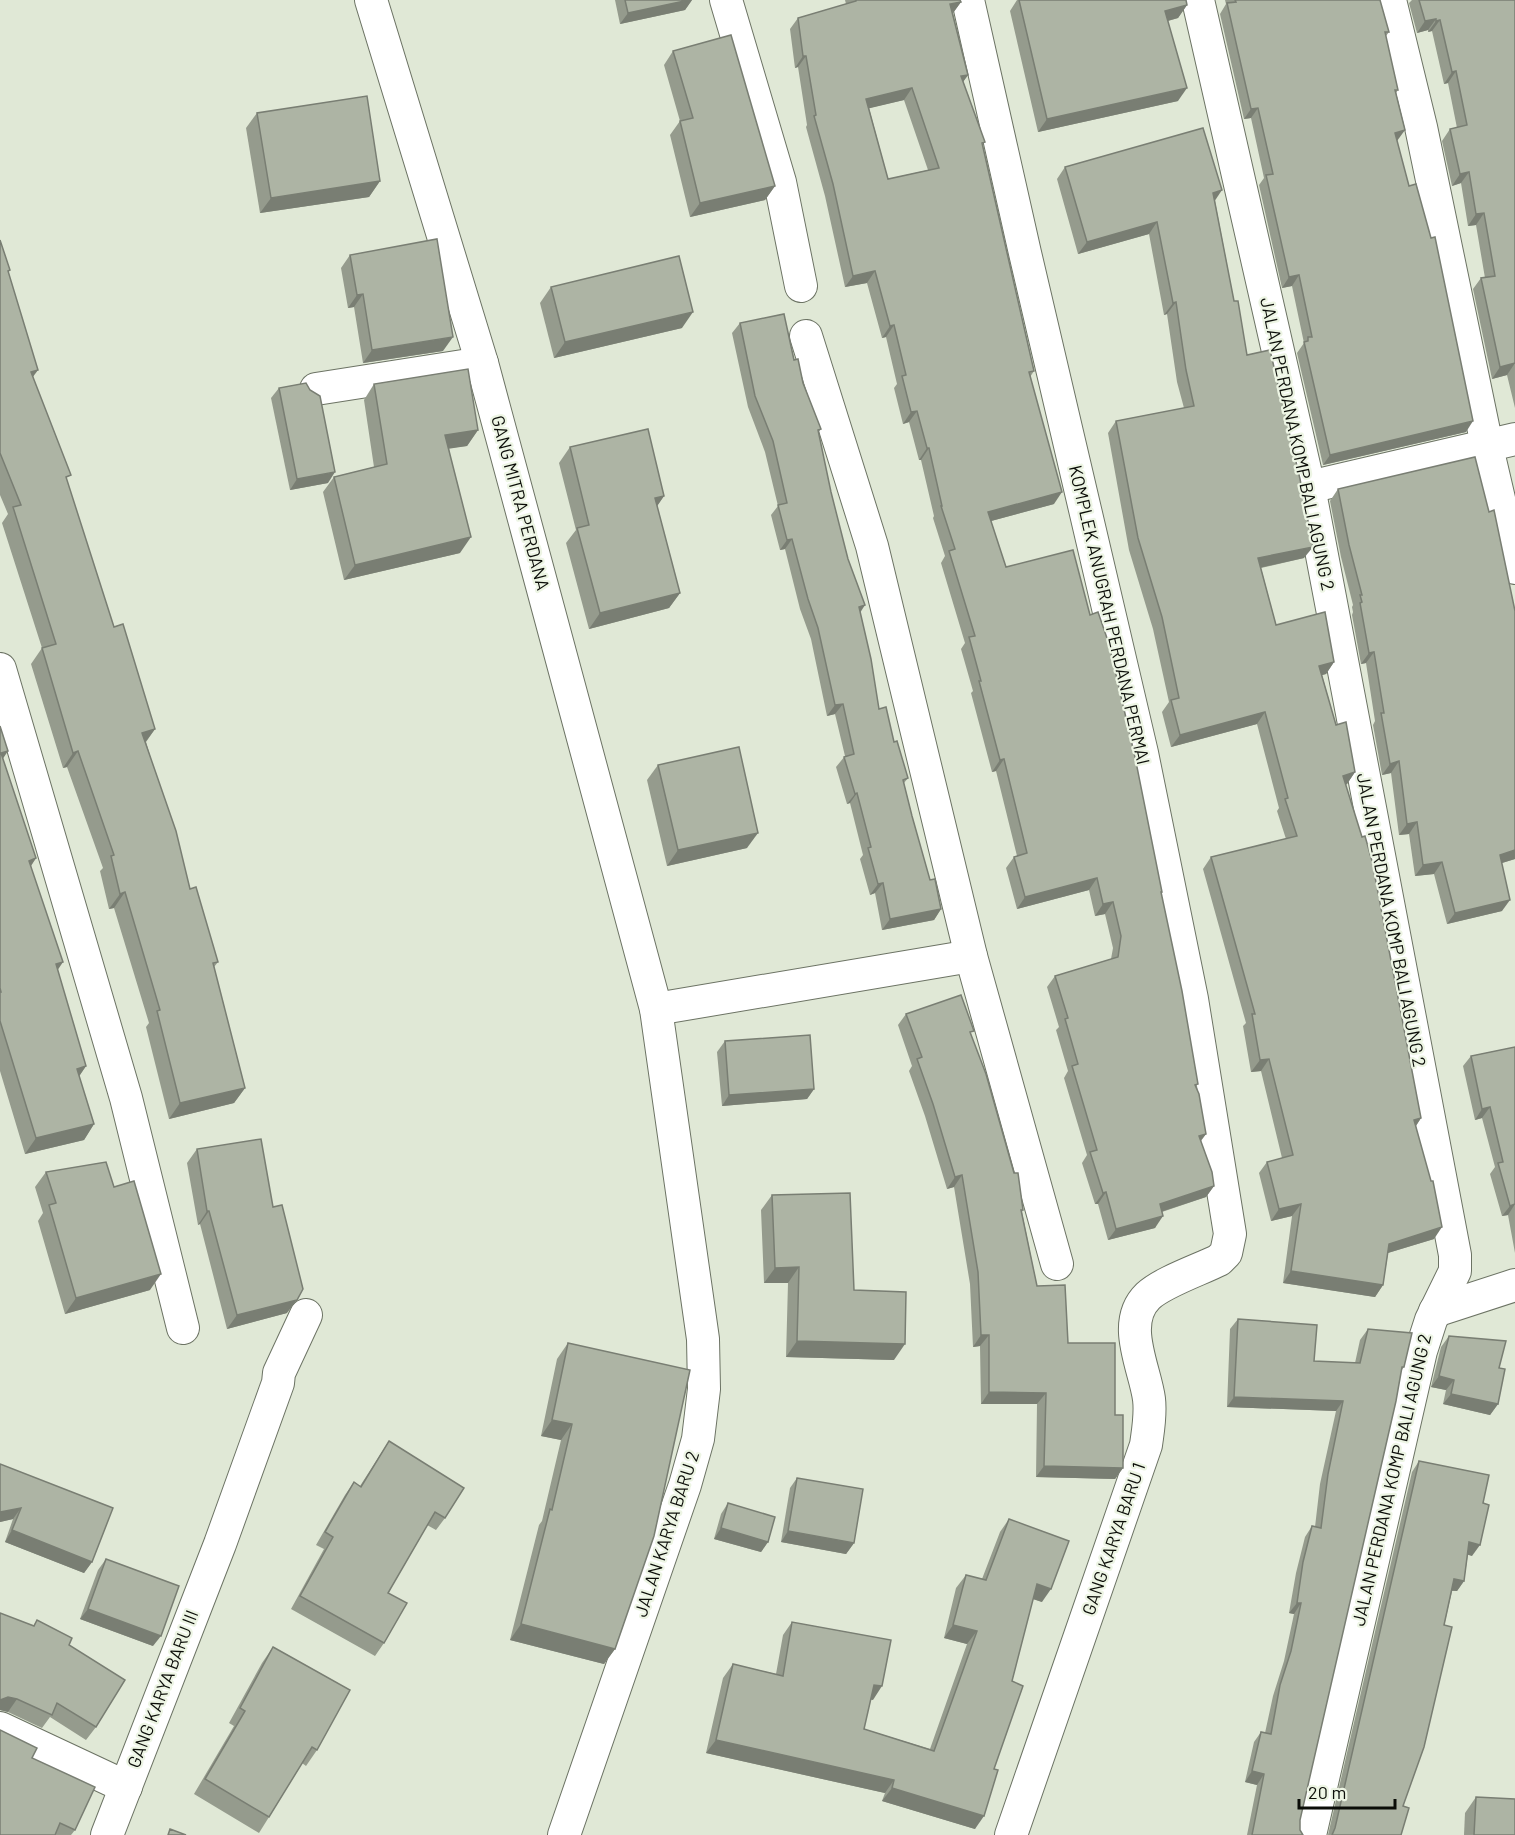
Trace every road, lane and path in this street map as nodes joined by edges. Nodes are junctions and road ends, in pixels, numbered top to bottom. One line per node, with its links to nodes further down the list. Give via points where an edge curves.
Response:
1 (371, 0): 8 (street, GANG MITRA PERDANA)
2 (726, 0): 6 (street, via 780,182)
3 (968, 0): 16 (street, KOMPLEK ANUGRAH PERDANA PERMAI, via 1142,753 1192,999)
4 (1198, 0): 11 (street, JALAN PERDANA KOMP BALI AGUNG 2)
5 (1390, 0): 10 (street)
6 (801, 285)
7 (806, 336): 14 (street, via 872,546)
8 (482, 363): 9 (street); 15 (street, GANG MITRA PERDANA)
9 (316, 389)
10 (1501, 442): 11 (street); 12 (street)
11 (1309, 487): 19 (street, JALAN PERDANA KOMP BALI AGUNG 2, via 1455,1255 1455,1271)
12 (1515, 568)
13 (0, 669): 21 (street, via 126,1098)
14 (971, 956): 15 (street); 17 (street)
15 (656, 1009): 25 (street, JALAN KARYA BARU 2, via 703,1339 704,1389 698,1439 685,1485)
16 (1230, 1234): 26 (street, GANG KARYA BARU 1, via 1226,1253 1219,1260 1158,1289 1139,1310 1135,1327 1149,1399 1146,1445)
17 (1057, 1264)
18 (1515, 1285): 19 (street)
19 (1435, 1311): 27 (street, JALAN PERDANA KOMP BALI AGUNG 2, via 1425,1334)
20 (306, 1316): 23 (street, GANG KARYA BARU III, via 279,1373 220,1544)
21 (183, 1328)
22 (0, 1728): 23 (street)
23 (126, 1787): 24 (street, GANG KARYA BARU III)
24 (107, 1835)
25 (564, 1835)
26 (1011, 1835)
27 (1310, 1835)

